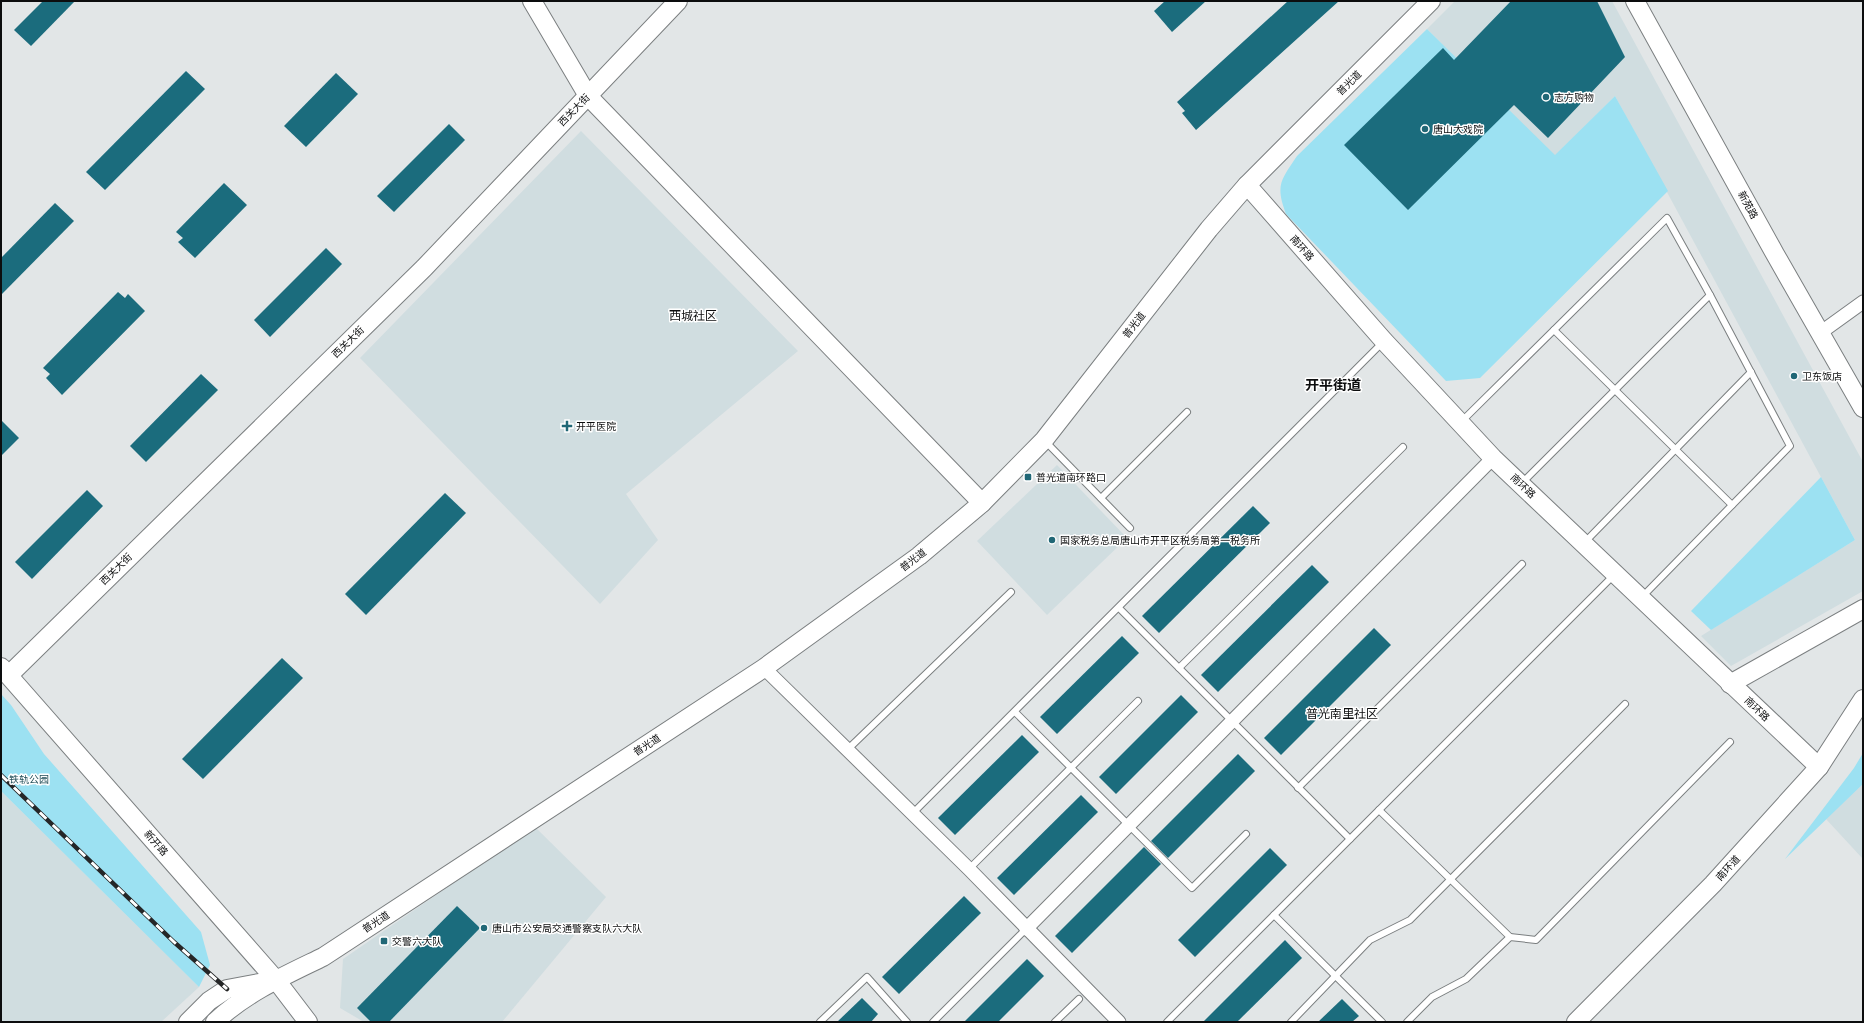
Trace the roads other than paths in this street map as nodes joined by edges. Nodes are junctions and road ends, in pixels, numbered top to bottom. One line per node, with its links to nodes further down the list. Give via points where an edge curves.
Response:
1 (532, 1): 5 (street)
2 (678, 1): 5 (street, 西关大街)
3 (1635, 1): 10 (street, 新苑路)
4 (1425, 3): 6 (street, 普光道)
5 (588, 96): 23 (street); 35 (street, 西关大街, via 424,268)
6 (1247, 185): 11 (street, 南环路); 17 (street, 普光道, via 1209,229)
7 (1710, 295): 9 (lane, via 1667,218); 12 (lane); 13 (lane)
8 (1863, 302): 10 (street)
9 (1554, 330): 13 (lane); 16 (lane)
10 (1820, 333): 14 (street, 新苑路)
11 (1384, 341): 16 (street, 南环路); 31 (lane)
12 (1751, 372): 19 (lane); 24 (lane, via 1790,446)
13 (1615, 390): 19 (lane); 21 (lane)
14 (1863, 408)
15 (1187, 412): 22 (lane)
16 (1460, 423): 20 (street, 南环路)
17 (1044, 440): 22 (lane); 23 (street, 普光道)
18 (1403, 447): 34 (lane)
19 (1675, 449): 24 (lane); 26 (lane)
20 (1493, 458): 21 (street, 南环路); 41 (street)
21 (1521, 484): 26 (street, 南环路)
22 (1101, 498): 25 (lane)
23 (982, 504): 33 (street, 普光道, via 919,556)
24 (1732, 505): 30 (lane)
25 (1130, 528)
26 (1584, 543): 28 (street, 南环路)
27 (1522, 564): 46 (lane)
28 (1615, 574): 30 (street, 南环路); 47 (lane)
29 (1011, 592): 43 (lane)
30 (1641, 598): 36 (street, 南环路)
31 (1119, 608): 34 (lane); 40 (lane)
32 (1863, 609): 36 (street)
33 (764, 668): 43 (street); 58 (street, 普光道, via 324,956)
34 (1179, 668): 41 (lane)
35 (5, 671): 58 (street, 新开路)
36 (1730, 684): 44 (street, 南环路)
37 (1863, 699): 44 (street, 南环道)
38 (1138, 701): 45 (lane)
39 (1626, 704): 53 (lane)
40 (1015, 712): 45 (lane); 48 (lane)
41 (1232, 722): 46 (lane); 49 (street)
42 (1730, 742): 56 (lane, via 1536,940)
43 (847, 750): 48 (street)
44 (1819, 767): 72 (street, 南环道, via 1713,884)
45 (1071, 768): 49 (lane); 52 (lane)
46 (1298, 788): 51 (lane)
47 (1379, 810): 51 (lane); 53 (lane)
48 (912, 814): 52 (street)
49 (1129, 826): 50 (lane, via 1192,888); 55 (street)
50 (1246, 834)
51 (1350, 839): 54 (lane)
52 (969, 869): 55 (street)
53 (1451, 880): 56 (lane); 57 (lane, via 1410,920 1370,940)
54 (1274, 915): 57 (lane); 68 (lane)
55 (1026, 929): 65 (lane); 67 (street)
56 (1510, 937): 71 (lane, via 1466,979 1432,997)
57 (1335, 976): 69 (lane); 70 (lane)
58 (276, 980): 60 (street, 普光道, via 227,989 209,1001); 61 (street, 普光道); 62 (street, 新开路)
59 (1079, 999): 66 (lane)
60 (188, 1022)
61 (215, 1022)
62 (308, 1022)
63 (820, 1022): 64 (lane, via 867,978)
64 (907, 1022)
65 (933, 1022)
66 (1055, 1022)
67 (1119, 1022)
68 (1167, 1022)
69 (1291, 1022)
70 (1382, 1022)
71 (1407, 1022)
72 (1576, 1022)

